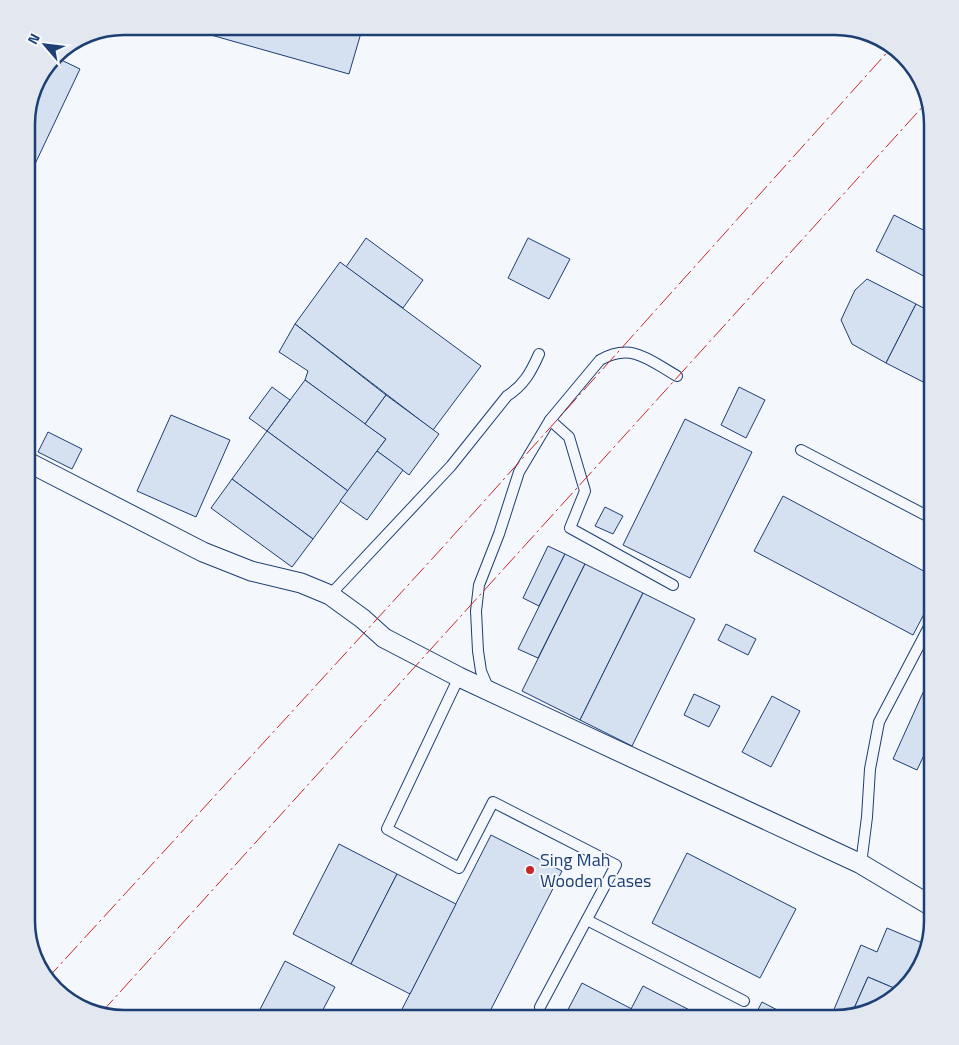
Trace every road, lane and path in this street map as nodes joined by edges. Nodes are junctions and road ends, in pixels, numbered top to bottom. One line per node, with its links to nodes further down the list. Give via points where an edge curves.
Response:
1 (539, 354): 8 (lane, via 524,382 507,396 451,466)
2 (677, 376): 3 (lane, via 633,352 609,355 600,360)
3 (550, 420): 7 (lane, via 569,437 585,492 570,528); 11 (lane, via 519,472 480,585 476,610 478,651 480,671)
4 (801, 450): 6 (lane)
5 (35, 466): 8 (street, via 203,552 251,571 300,583)
6 (924, 514)
7 (673, 585)
8 (330, 595): 10 (street, via 384,638)
9 (924, 636): 12 (lane, via 879,722 870,769)
10 (459, 677): 11 (street); 14 (lane, via 387,829 459,868 493,802 616,865)
11 (489, 690): 12 (street)
12 (861, 864): 13 (street)
13 (924, 902)
14 (586, 920): 15 (lane); 16 (lane)
15 (744, 1000)
16 (540, 1007)

